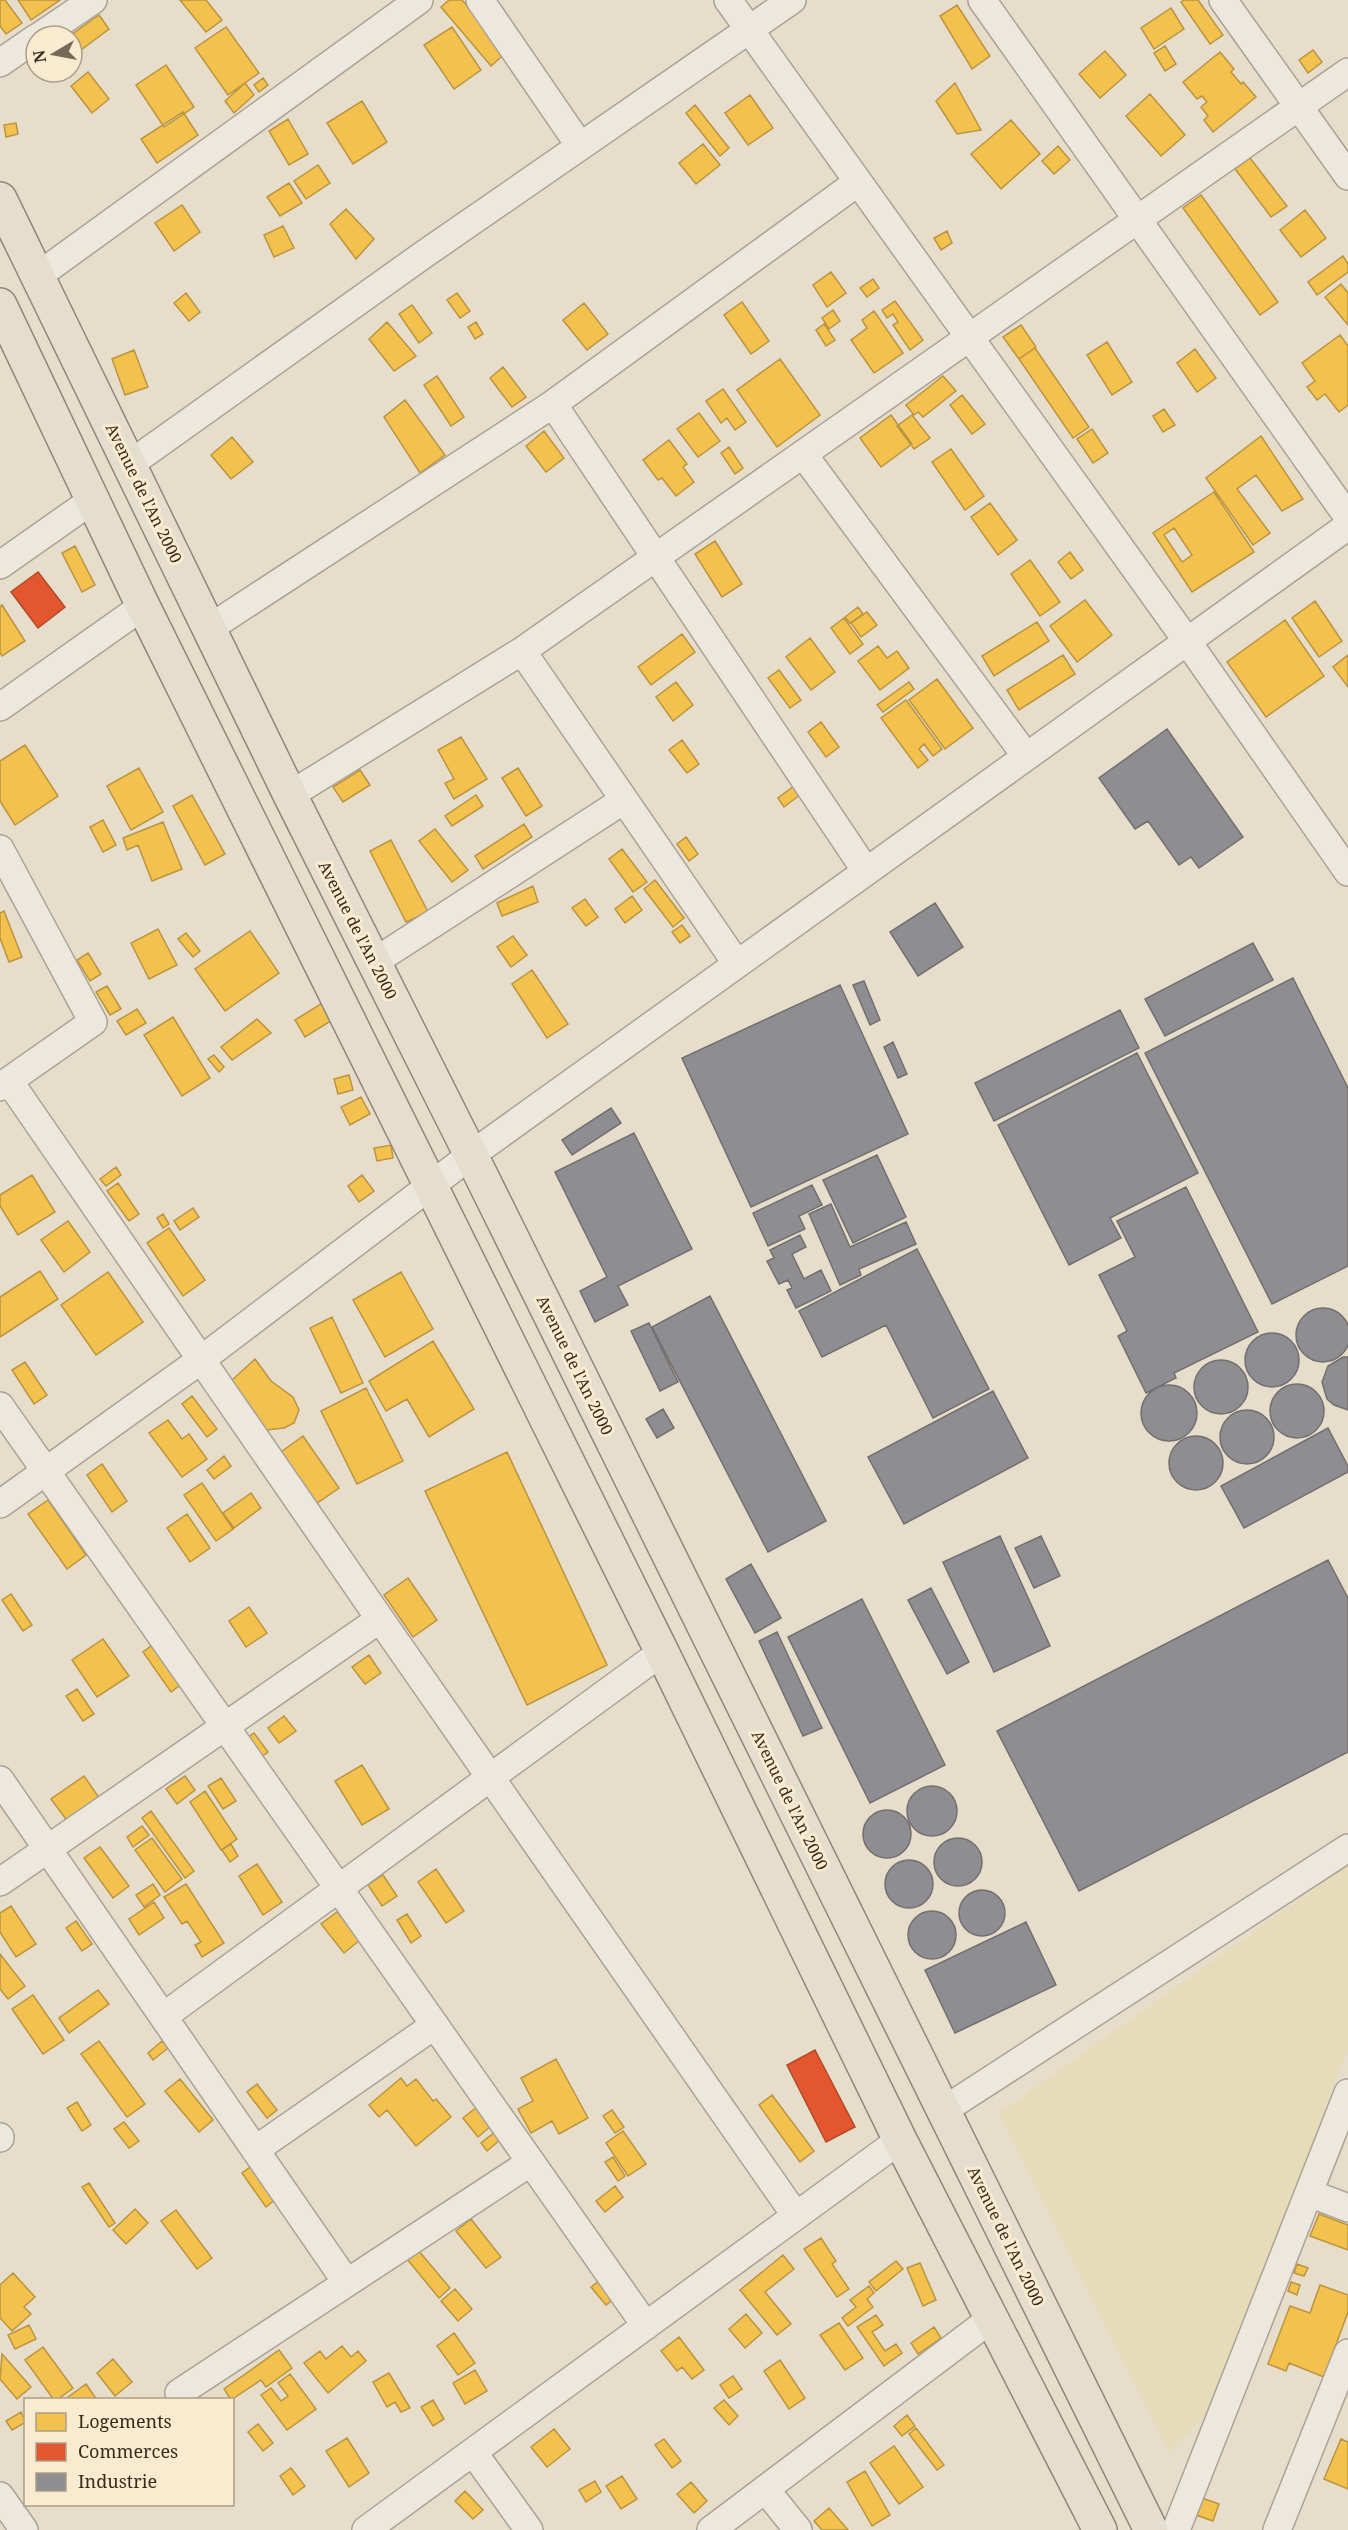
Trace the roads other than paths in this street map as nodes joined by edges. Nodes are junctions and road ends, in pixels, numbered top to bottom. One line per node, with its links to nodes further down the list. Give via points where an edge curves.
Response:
1 (93, 0): 8 (street)
2 (419, 0): 19 (street)
3 (480, 0): 14 (street)
4 (728, 0): 9 (street)
5 (792, 0): 9 (street)
6 (982, 0): 18 (street)
7 (1223, 0): 13 (street)
8 (57, 24)
9 (749, 30): 14 (street); 16 (street)
10 (24, 47): 11 (street)
11 (0, 63)
12 (1348, 72): 13 (street)
13 (1298, 106): 15 (street); 18 (street)
14 (580, 146): 24 (street)
15 (1348, 176)
16 (858, 182): 21 (street); 22 (street)
17 (0, 199): 19 (main road, Avenue de l'An 2000)
18 (1138, 220): 21 (street); 26 (street)
19 (39, 275): 24 (main road, Avenue de l'An 2000)
20 (0, 305): 25 (main road)
21 (969, 338): 23 (street); 32 (street)
22 (553, 404): 28 (street); 31 (street)
23 (803, 454): 28 (street); 35 (street)
24 (130, 464): 31 (main road, Avenue de l'An 2000)
25 (94, 499): 29 (street); 30 (main road)
26 (1348, 517)
27 (1348, 526): 32 (street)
28 (655, 557): 33 (street); 39 (street)
29 (0, 566)
30 (143, 606): 34 (street); 45 (main road)
31 (208, 628): 36 (main road, Avenue de l'An 2000)
32 (1187, 641): 35 (street); 40 (street)
33 (522, 651): 36 (street); 37 (street)
34 (0, 707)
35 (1026, 756): 39 (street)
36 (290, 795): 41 (main road, Avenue de l'An 2000)
37 (624, 800): 41 (street); 42 (street)
38 (0, 849): 43 (street, via 93,1022)
39 (866, 871): 42 (street)
40 (1348, 873)
41 (374, 963): 44 (main road, Avenue de l'An 2000)
42 (737, 964): 44 (street)
43 (5, 1084): 46 (street)
44 (471, 1155): 45 (street); 62 (main road, Avenue de l'An 2000)
45 (431, 1186): 46 (street); 51 (main road)
46 (202, 1359): 48 (street); 50 (street)
47 (0, 1406): 48 (street)
48 (45, 1471): 49 (street); 52 (street)
49 (0, 1504)
50 (380, 1618): 52 (street); 53 (street)
51 (662, 1652): 53 (street); 63 (main road)
52 (225, 1726): 56 (street); 58 (street)
53 (490, 1776): 58 (street); 68 (street)
54 (0, 1780): 56 (street)
55 (1348, 1848): 62 (street)
56 (47, 1849): 57 (street); 59 (street)
57 (0, 1882)
58 (338, 1887): 59 (street); 60 (street)
59 (164, 2016): 64 (street)
60 (435, 2025): 64 (street); 65 (street)
61 (1348, 2093): 66 (street)
62 (944, 2110): 83 (main road, Avenue de l'An 2000)
63 (900, 2140): 68 (street); 70 (main road)
64 (255, 2150): 69 (street)
65 (531, 2162): 69 (street); 71 (street)
66 (1309, 2193): 67 (street); 84 (street)
67 (1348, 2208)
68 (796, 2216): 71 (street)
69 (346, 2283): 73 (street)
70 (991, 2319): 75 (street); 82 (main road)
71 (646, 2326): 74 (street)
72 (1348, 2353): 85 (street)
73 (179, 2393)
74 (474, 2452): 78 (street); 79 (street)
75 (765, 2489): 80 (street); 81 (street)
76 (0, 2496): 77 (street)
77 (24, 2530)
78 (366, 2530)
79 (529, 2530)
80 (711, 2530)
81 (798, 2530)
82 (1100, 2530)
83 (1151, 2530)
84 (1176, 2530)
85 (1277, 2530)

